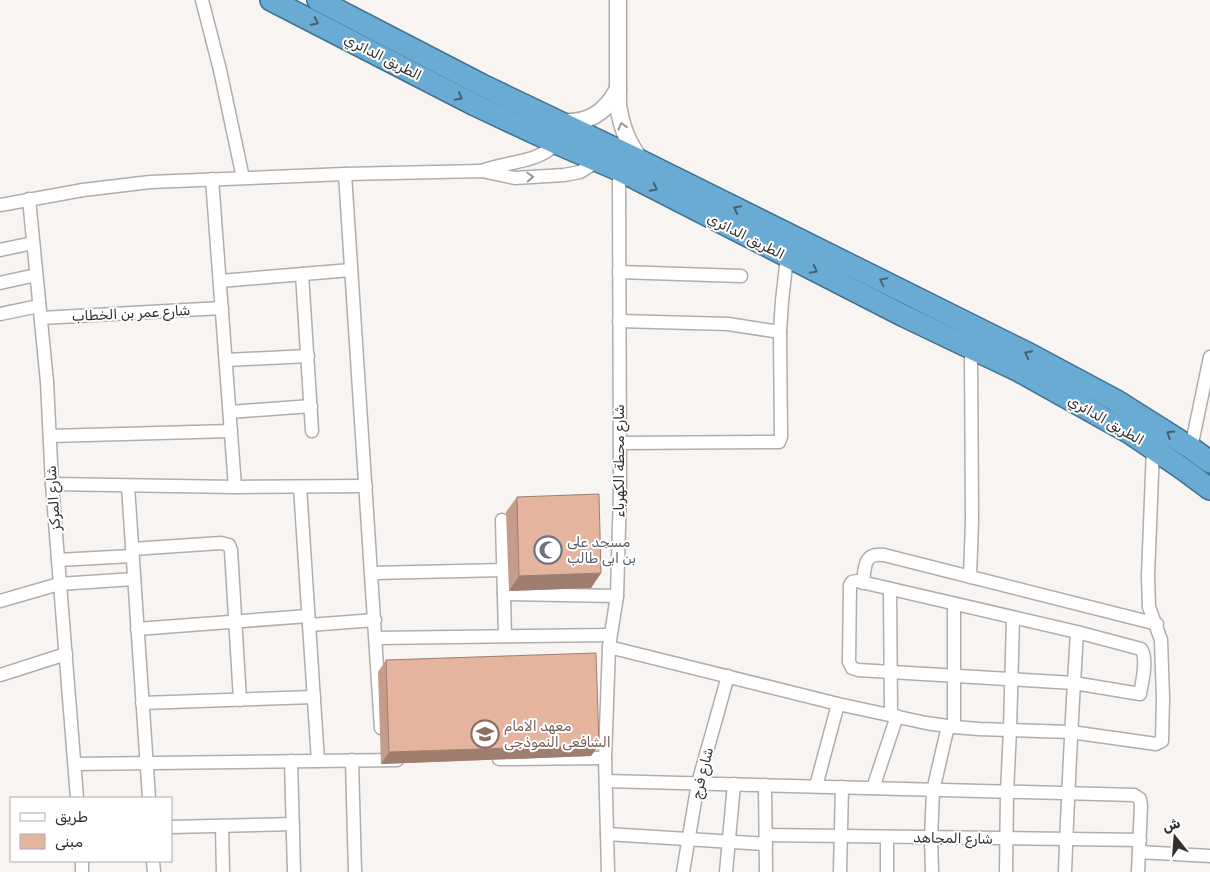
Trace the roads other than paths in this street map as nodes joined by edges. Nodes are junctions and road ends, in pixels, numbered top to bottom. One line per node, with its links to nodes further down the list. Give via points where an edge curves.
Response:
1 (202, 0): 13 (street)
2 (271, 0): 7 (highway, الطريق الدائري, one-way to 7)
3 (318, 0): 6 (highway, الطريق الدائري)
4 (618, 0): 5 (street)
5 (619, 87): 6 (street, via 612,101 586,120 571,123); 9 (street, one-way to 5, via 624,133 618,104)
6 (555, 121): 9 (highway, الطريق الدائري)
7 (556, 143): 8 (highway, الطريق الدائري); 11 (street, via 534,158)
8 (598, 160): 10 (highway, الطريق الدائري); 11 (street, one-way to 8, via 515,178 564,176 580,172)
9 (641, 161): 27 (highway, الطريق الدائري, one-way to 9)
10 (619, 170): 19 (highway, الطريق الدائري, one-way to 19); 21 (street, شارع محطة الكهرباء)
11 (482, 171): 12 (street)
12 (345, 174): 13 (street); 20 (street)
13 (243, 178): 14 (street)
14 (212, 179): 15 (street, via 150,182); 25 (street)
15 (29, 199): 16 (street); 17 (street, شارع المركز)
16 (0, 204)
17 (33, 243): 18 (street); 23 (street, شارع المركز)
18 (0, 250)
19 (787, 257): 31 (highway, الطريق الدائري, one-way to 31); 33 (street)
20 (352, 270): 22 (street); 49 (street)
21 (619, 272): 24 (street); 32 (street, شارع محطة الكهرباء)
22 (302, 274): 25 (street); 35 (street)
23 (36, 276): 26 (street); 29 (street, شارع المركز)
24 (741, 276)
25 (220, 281): 28 (street)
26 (0, 283)
27 (914, 297): 31 (highway); 45 (highway, الطريق الدائري, one-way to 27, via 1115,400)
28 (222, 308): 29 (street, شارع عمر بن الخطاب); 37 (street)
29 (40, 312): 30 (street, شارع عمر بن الخطاب); 42 (street, شارع المركز)
30 (0, 314)
31 (904, 316): 34 (highway, الطريق الدائري)
32 (620, 321): 33 (street, via 728,324); 43 (street, شارع محطة الكهرباء)
33 (780, 332): 43 (street, via 779,442)
34 (971, 349): 44 (highway, الطريق الدائري, via 1063,395); 58 (street)
35 (308, 356): 37 (street); 38 (street)
36 (1210, 357): 45 (street)
37 (226, 360): 39 (street)
38 (311, 406): 39 (street); 41 (street)
39 (230, 412): 40 (street)
40 (231, 431): 42 (street); 50 (street)
41 (312, 431)
42 (50, 436): 47 (street, شارع المركز)
43 (620, 443): 64 (street, شارع محطة الكهرباء)
44 (1153, 448): 52 (highway, الطريق الدائري); 71 (street, via 1148,576 1151,616)
45 (1191, 448): 46 (highway, الطريق الدائري)
46 (1210, 462)
47 (52, 484): 48 (street); 55 (street, شارع المركز)
48 (128, 486): 50 (street); 54 (street)
49 (366, 486): 51 (street); 57 (street)
50 (235, 487): 51 (street)
51 (300, 487): 69 (street)
52 (1210, 489)
53 (502, 520): 56 (street)
54 (132, 552): 55 (street); 59 (street); 70 (street, via 221,543 229,545)
55 (58, 560): 61 (street, شارع المركز)
56 (504, 570): 57 (street); 63 (street)
57 (372, 573): 68 (street)
58 (970, 577): 60 (street, via 877,554 866,561); 71 (street)
59 (134, 579): 61 (street); 72 (street)
60 (863, 583): 62 (street); 78 (street, via 854,581 850,585 850,665 858,670)
61 (60, 584): 65 (street); 77 (street, شارع المركز)
62 (890, 590): 66 (street); 78 (street)
63 (504, 594): 64 (street); 74 (street)
64 (617, 596): 76 (street, شارع محطة الكهرباء)
65 (0, 601)
66 (954, 604): 67 (street); 81 (street)
67 (1013, 618): 73 (street); 82 (street)
68 (375, 620): 69 (street); 75 (street)
69 (308, 621): 70 (street); 85 (street)
70 (235, 622): 72 (street); 87 (street)
71 (1156, 624): 86 (street, via 1161,640)
72 (137, 629): 88 (street)
73 (1077, 632): 83 (street); 84 (street, via 1141,649 1145,658)
74 (505, 636): 75 (street); 76 (street)
75 (376, 638): 94 (street)
76 (609, 641): 80 (street); 95 (street, شارع محطة الكهرباء)
77 (66, 654): 79 (street); 102 (street, شارع المركز)
78 (891, 672): 81 (street); 90 (street)
79 (0, 675)
80 (728, 676): 89 (street); 104 (street, شارع فرج)
81 (953, 676): 82 (street); 91 (street)
82 (1012, 679): 83 (street); 92 (street)
83 (1074, 683): 84 (street); 93 (street)
84 (1140, 694): 86 (street)
85 (314, 697): 87 (street); 100 (street)
86 (1163, 698): 93 (street, via 1163,739 1158,743)
87 (240, 700): 88 (street)
88 (142, 703): 101 (street)
89 (838, 704): 90 (street); 107 (street)
90 (894, 716): 91 (street); 109 (street)
91 (951, 726): 92 (street); 110 (street)
92 (1010, 730): 93 (street); 111 (street)
93 (1071, 732): 112 (street)
94 (384, 750): 97 (street); 98 (street)
95 (605, 758): 96 (street); 103 (street, شارع محطة الكهرباء)
96 (490, 759)
97 (352, 760): 100 (street); 131 (street)
98 (413, 760)
99 (291, 761): 100 (street); 101 (street); 115 (street)
100 (318, 761)
101 (146, 762): 102 (street); 114 (street)
102 (74, 764): 113 (street, شارع المركز)
103 (606, 781): 104 (street); 118 (street, شارع محطة الكهرباء)
104 (698, 783): 105 (street); 123 (street, شارع فرج)
105 (734, 784): 106 (street); 126 (street)
106 (766, 785): 107 (street); 124 (street)
107 (816, 786): 108 (street)
108 (842, 787): 109 (street); 119 (street)
109 (873, 788): 110 (street)
110 (933, 791): 111 (street); 121 (street)
111 (1007, 792): 112 (street); 122 (street)
112 (1068, 793): 125 (street); 127 (street, via 1138,796 1141,806)
113 (77, 797)
114 (149, 797)
115 (293, 824): 116 (street); 130 (street)
116 (222, 826): 117 (street); 129 (street)
117 (172, 827)
118 (607, 834): 123 (street, شارع المجاهد); 132 (street, شارع محطة الكهرباء)
119 (841, 836): 120 (street, شارع المجاهد); 124 (street, شارع المجاهد); 136 (street)
120 (887, 837): 121 (street, شارع المجاهد); 137 (street)
121 (932, 838): 122 (street, شارع المجاهد); 138 (street)
122 (1007, 838): 125 (street, شارع المجاهد); 139 (street)
123 (688, 839): 126 (street, شارع المجاهد); 133 (street, شارع فرج)
124 (766, 839): 126 (street, شارع المجاهد); 135 (street)
125 (1066, 840): 127 (street, شارع المجاهد); 140 (street)
126 (729, 841): 134 (street)
127 (1140, 846): 128 (street, شارع المجاهد); 141 (street)
128 (1210, 856)
129 (223, 872)
130 (294, 872)
131 (355, 872)
132 (608, 872)
133 (683, 872)
134 (726, 872)
135 (766, 872)
136 (840, 872)
137 (887, 872)
138 (932, 872)
139 (1006, 872)
140 (1065, 872)
141 (1138, 872)

